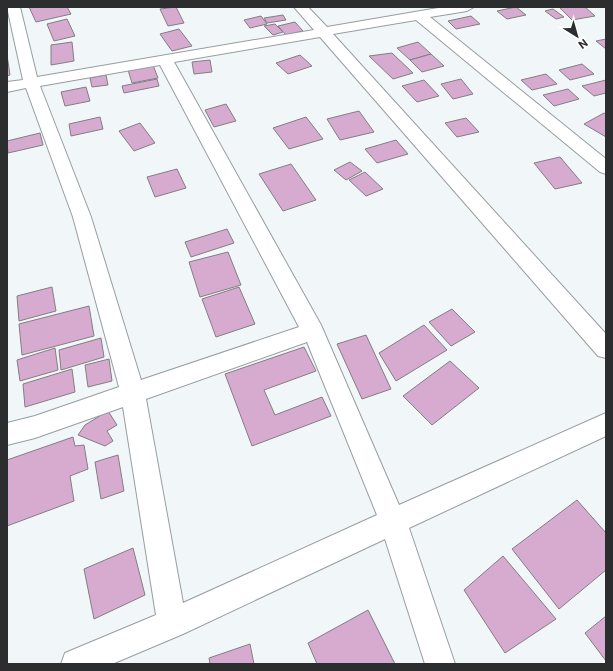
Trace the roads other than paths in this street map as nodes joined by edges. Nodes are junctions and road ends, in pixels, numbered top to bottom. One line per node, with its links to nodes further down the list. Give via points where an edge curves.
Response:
1 (14, 7): 7 (street)
2 (301, 7): 5 (street)
3 (467, 7): 4 (street)
4 (420, 16): 5 (street); 9 (street)
5 (323, 33): 6 (street); 11 (street)
6 (165, 60): 7 (street); 10 (street)
7 (31, 82): 8 (street); 12 (street, via 77,203)
8 (7, 87)
9 (606, 168)
10 (313, 331): 12 (street); 15 (street)
11 (606, 349)
12 (133, 394): 14 (street); 16 (street)
13 (606, 424): 15 (street)
14 (7, 434)
15 (393, 522): 16 (street); 18 (street)
16 (172, 623): 17 (street)
17 (76, 664)
18 (440, 664)

